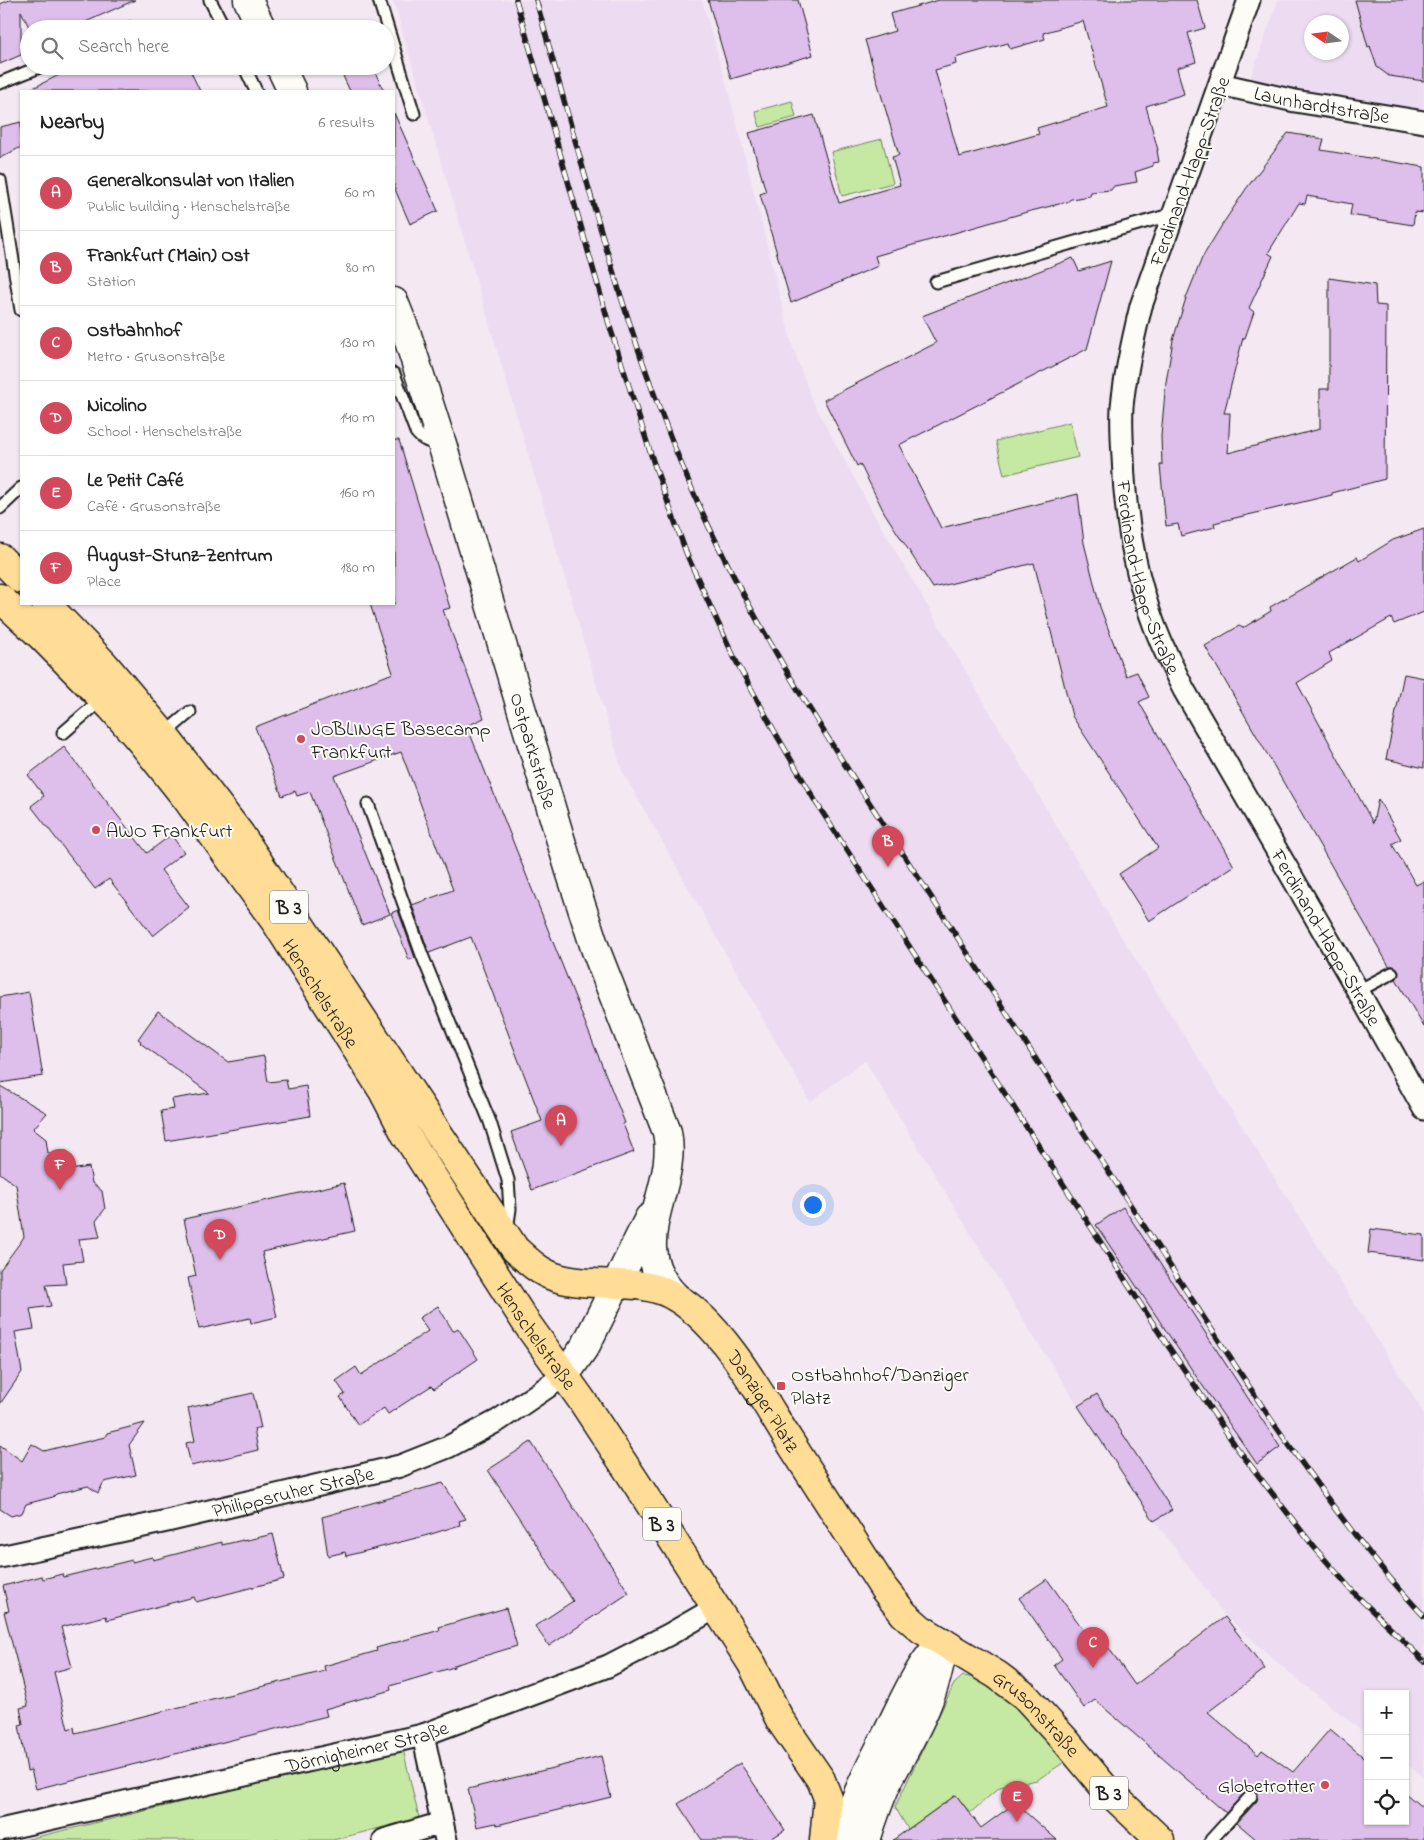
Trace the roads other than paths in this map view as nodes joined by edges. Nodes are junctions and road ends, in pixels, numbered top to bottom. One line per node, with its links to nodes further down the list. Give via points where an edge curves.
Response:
1 (210, 0): 5 (lane)
2 (248, 0): 6 (street)
3 (380, 0): 7 (lane)
4 (1249, 0): 13 (street, Ferdinand-Happ-Straße)
5 (220, 20)
6 (258, 20)
7 (386, 20)
8 (395, 50): 16 (lane)
9 (20, 75): 12 (lane)
10 (248, 75): 14 (lane)
11 (284, 75): 15 (street)
12 (0, 83)
13 (1220, 84): 17 (street, Launhardtstraße, via 1295,101); 19 (street, Ferdinand-Happ-Straße)
14 (256, 90)
15 (292, 90)
16 (414, 114)
17 (1424, 122)
18 (0, 180): 21 (lane)
19 (1173, 214): 20 (lane); 37 (street, Ferdinand-Happ-Straße, via 1141,306 1122,410 1124,482 1134,553 1161,641 1184,690)
20 (936, 282)
21 (20, 304)
22 (395, 305): 24 (street, Ostparkstraße)
23 (395, 377): 24 (lane, via 416,432 428,442)
24 (442, 444): 39 (street, Ostparkstraße, via 570,871 667,1132 668,1158)
25 (20, 489): 26 (lane)
26 (0, 508)
27 (0, 558): 28 (main road)
28 (20, 578)
29 (0, 598): 31 (main road, Henschelstraße / B 3)
30 (47, 605): 34 (main road, Henschelstraße / B 3, via 104,664)
31 (102, 698): 33 (lane); 34 (main road, Henschelstraße / B 3)
32 (190, 712): 34 (lane)
33 (63, 733)
34 (154, 741): 40 (main road, Henschelstraße / B 3, via 240,834); 43 (main road, Henschelstraße / B 3, via 186,798 277,924 525,1321)
35 (368, 804): 40 (lane, via 422,955 490,1122 508,1180 510,1209)
36 (1392, 973): 37 (lane)
37 (1358, 991): 38 (street, Ferdinand-Happ-Straße)
38 (1424, 1108)
39 (659, 1197): 41 (street, Ostparkstraße); 42 (street, Ostparkstraße, via 652,1231 653,1258 663,1284)
40 (506, 1236): 41 (main road, Henschelstraße / B 3, via 523,1257 549,1275 583,1283)
41 (615, 1284): 42 (main road, Danziger Platz / B 3, via 646,1287); 43 (street, via 586,1345)
42 (676, 1297): 46 (main road, Danziger Platz / B 3, via 708,1324 731,1353 888,1595 921,1629)
43 (565, 1375): 44 (street, Philippsruher Straße, via 499,1420 448,1447 400,1466 167,1521); 45 (main road, Henschelstraße / B 3)
44 (0, 1556)
45 (715, 1608): 47 (street, Dörnigheimer Straße, via 608,1666); 52 (main road, B 3, via 752,1664 780,1720 824,1785 828,1798)
46 (943, 1642): 53 (street, via 924,1664 877,1753 856,1798); 54 (street, via 938,1675 928,1703 878,1803); 55 (main road, Grusonstraße / B 3, via 1024,1696 1104,1787)
47 (423, 1735): 49 (street, Dörnigheimer Straße); 50 (street)
48 (1251, 1796): 56 (lane)
49 (0, 1830)
50 (444, 1832): 51 (street)
51 (384, 1840)
52 (824, 1840)
53 (844, 1840)
54 (866, 1840)
55 (1160, 1840)
56 (1211, 1840)

